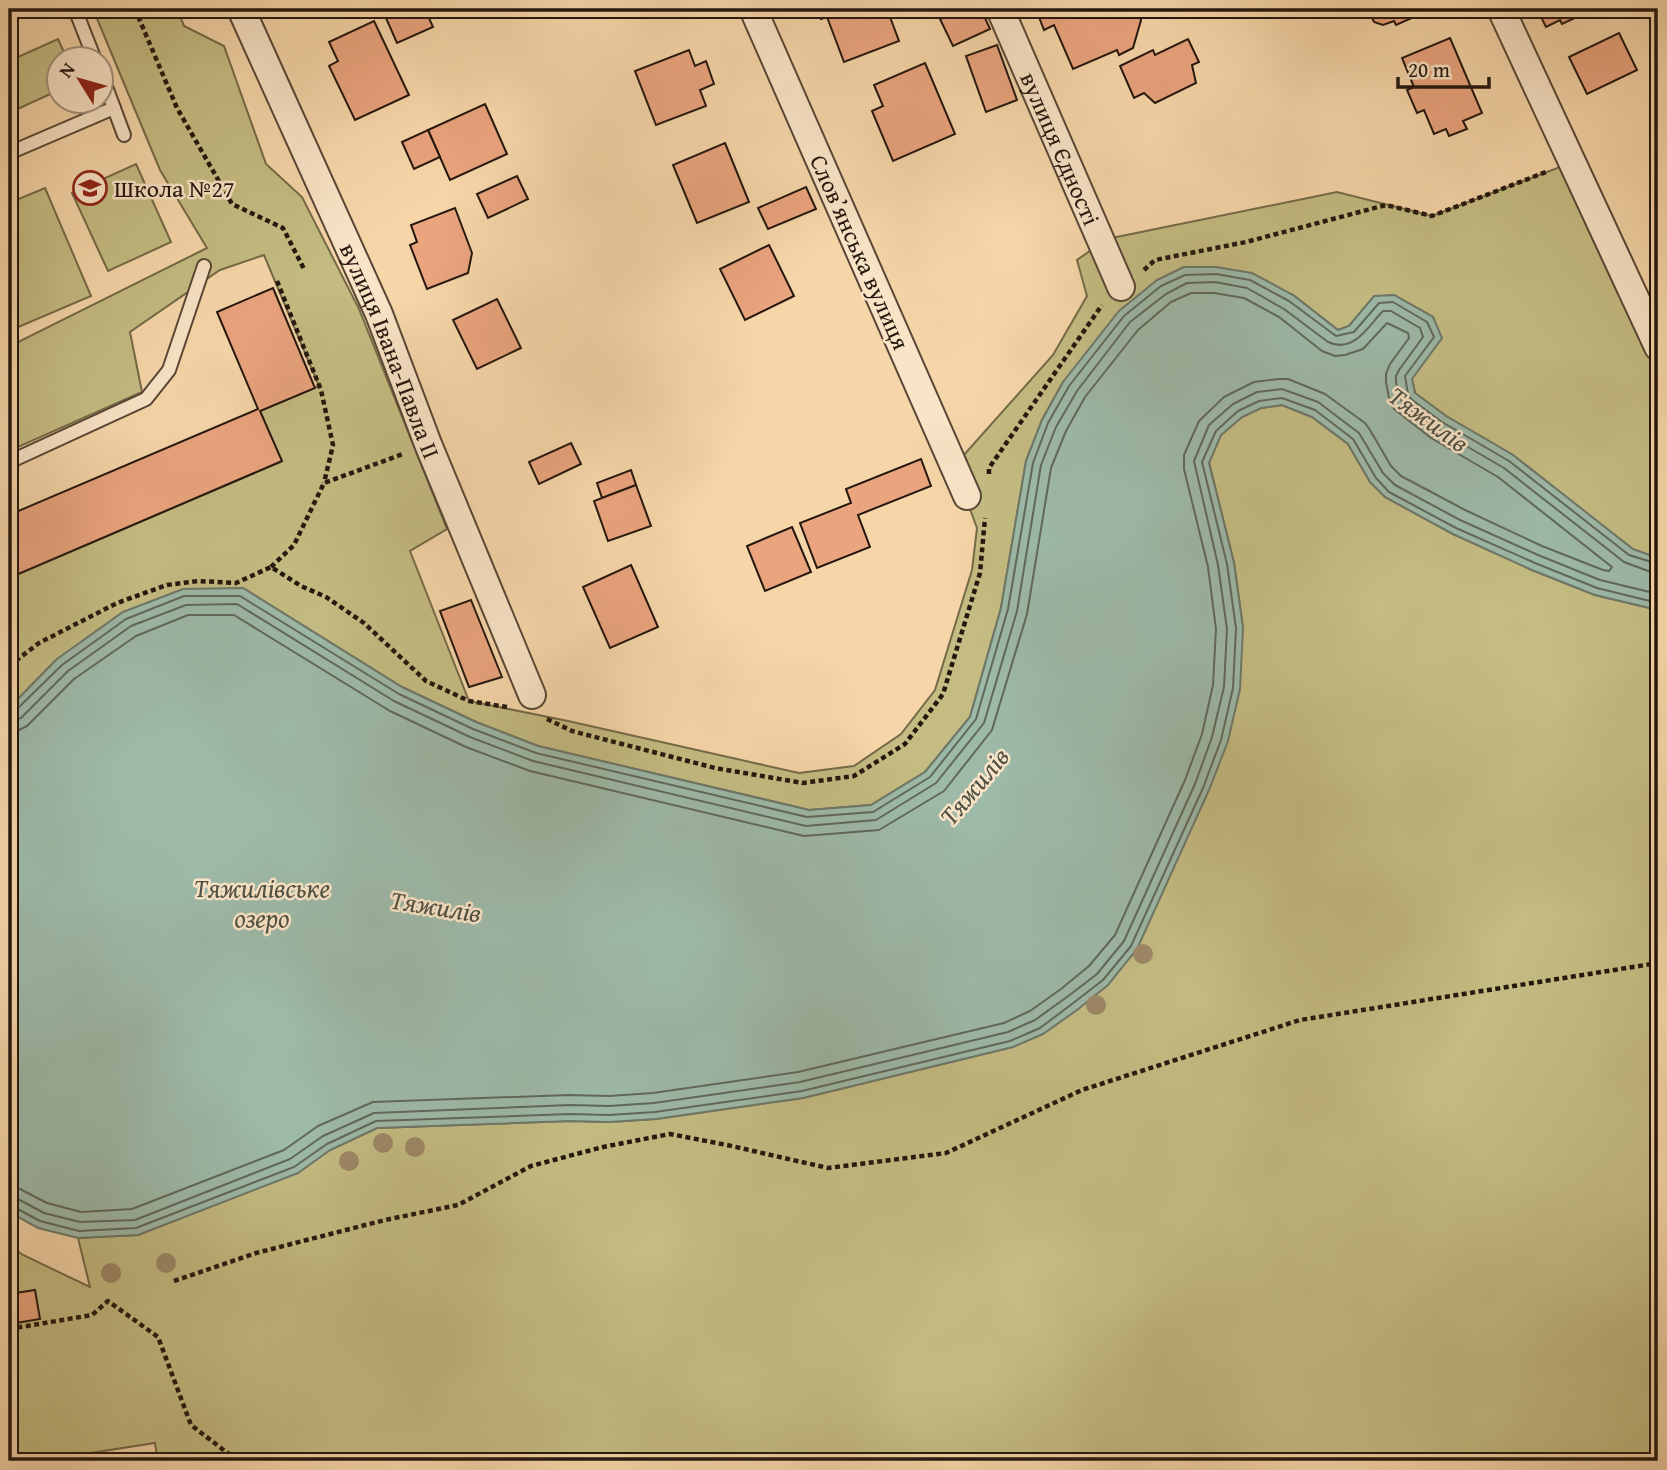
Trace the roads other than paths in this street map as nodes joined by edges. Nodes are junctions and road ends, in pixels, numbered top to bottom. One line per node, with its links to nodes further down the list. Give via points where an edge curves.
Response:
1 (75, 9): 6 (lane)
2 (241, 9): 16 (street, вулиця Івана-Павла II, via 379,314)
3 (753, 9): 15 (street, Словʼянська вулиця)
4 (1000, 9): 12 (street, вулиця Єдності)
5 (1501, 9): 13 (street)
6 (90, 46)
7 (116, 113): 9 (lane)
8 (93, 116): 10 (lane)
9 (124, 135)
10 (9, 153)
11 (204, 265): 14 (lane, via 169,370 146,399)
12 (1121, 288)
13 (1658, 347)
14 (9, 462)
15 (980, 495)
16 (531, 703)

